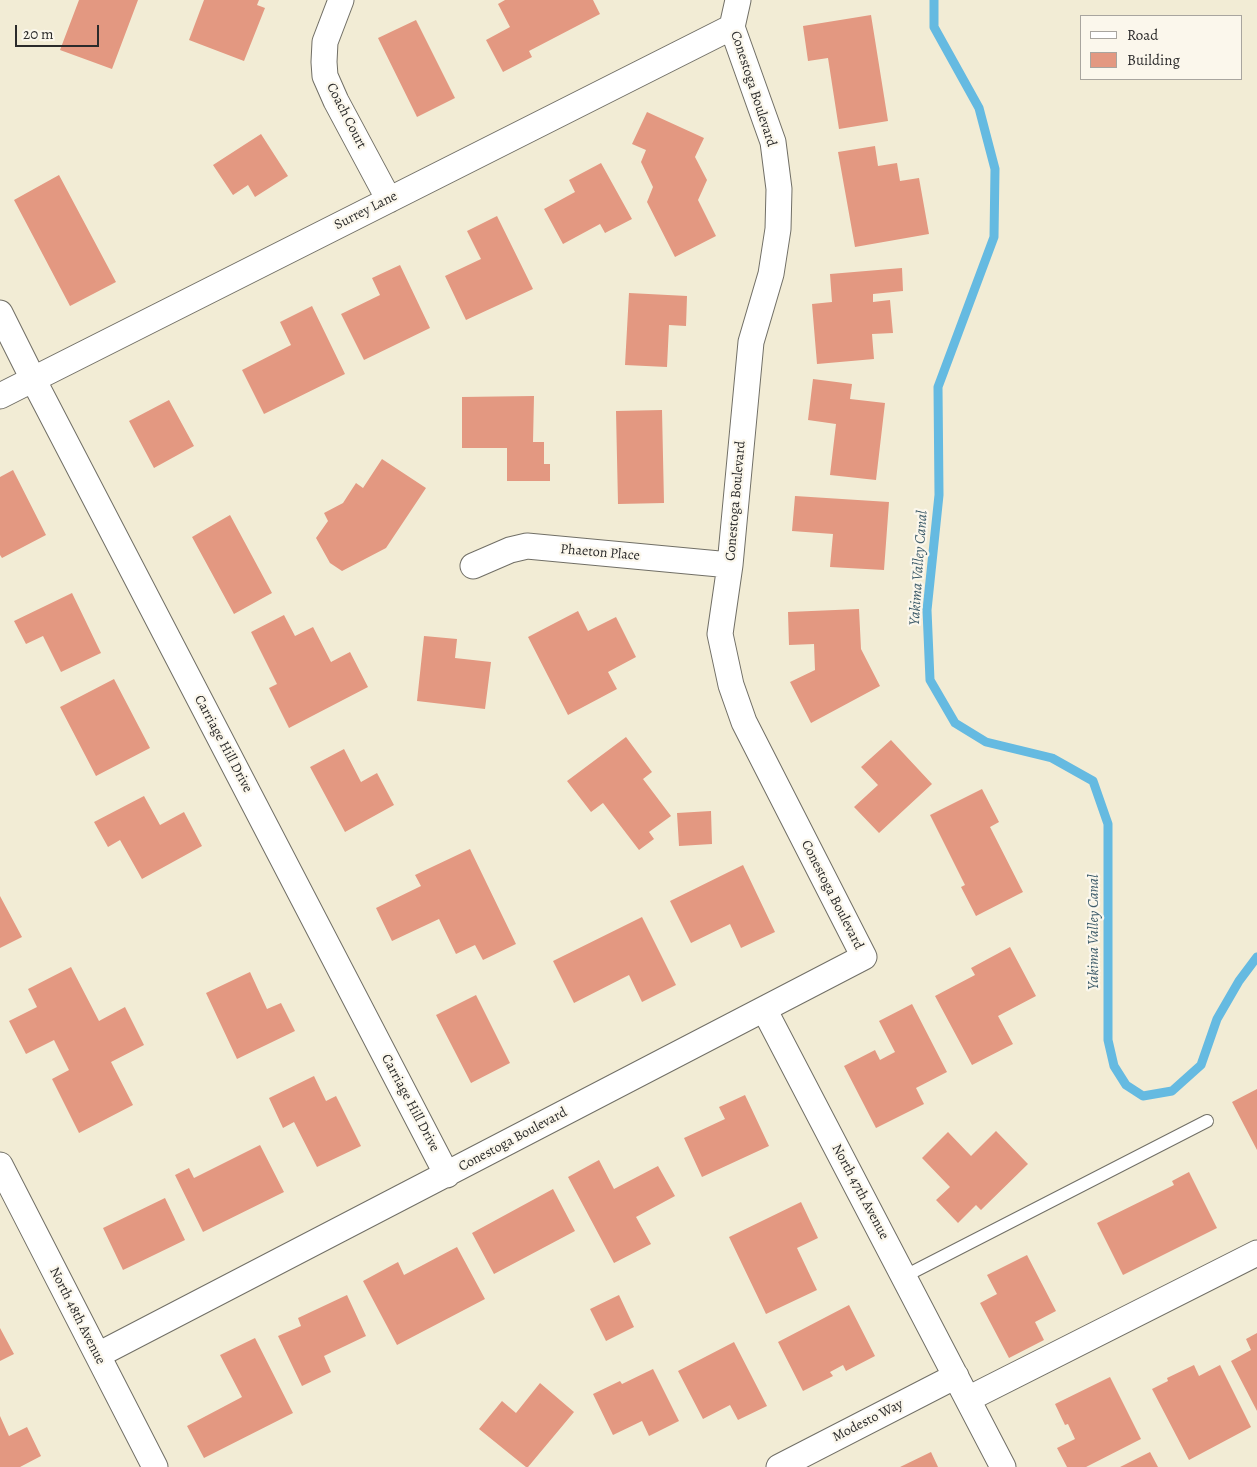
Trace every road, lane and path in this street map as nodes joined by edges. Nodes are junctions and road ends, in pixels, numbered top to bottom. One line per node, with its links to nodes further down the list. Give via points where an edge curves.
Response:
1 (341, 0): 4 (street, Coach Court, via 325,42 325,76)
2 (738, 0): 3 (street, Conestoga Boulevard)
3 (732, 27): 4 (street, Surrey Lane); 8 (street, Conestoga Boulevard, via 773,142 779,189 778,229 771,274 751,342)
4 (389, 200): 6 (street, Surrey Lane)
5 (0, 312): 6 (street, Carriage Hill Drive)
6 (33, 379): 7 (street, Surrey Lane); 13 (street, Carriage Hill Drive)
7 (0, 396)
8 (730, 565): 9 (street, Phaeton Place, via 527,546); 10 (street, Conestoga Boulevard, via 720,634 731,685 744,722 864,957)
9 (473, 566)
10 (764, 1009): 13 (street, Conestoga Boulevard); 15 (street, North 47th Avenue)
11 (1208, 1121): 15 (lane)
12 (0, 1165): 16 (street, North 48th Avenue)
13 (447, 1175): 16 (street, Conestoga Boulevard)
14 (1257, 1253): 18 (street)
15 (905, 1276): 17 (street, North 47th Avenue)
16 (98, 1355): 19 (street, North 48th Avenue)
17 (956, 1376): 18 (street, North 47th Avenue); 20 (street, Modesto Way)
18 (968, 1399): 21 (street, North 47th Avenue)
19 (155, 1467)
20 (780, 1467)
21 (1003, 1467)

